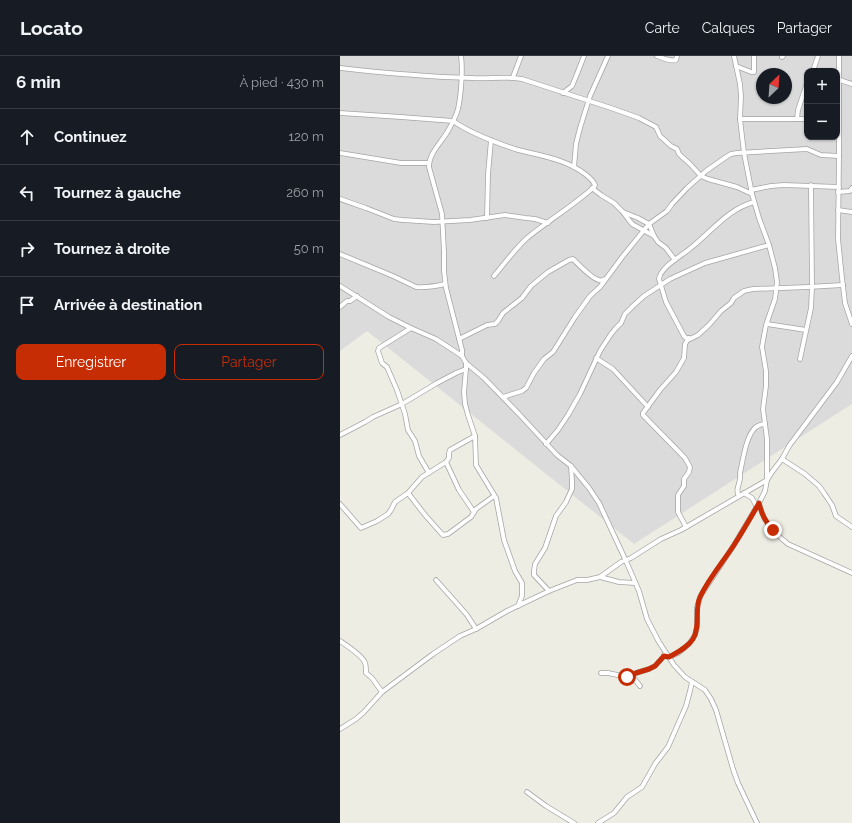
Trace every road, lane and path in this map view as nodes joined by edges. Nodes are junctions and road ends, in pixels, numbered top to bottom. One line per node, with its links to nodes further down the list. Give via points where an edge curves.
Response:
1 (461, 56): 15 (street)
2 (521, 56): 16 (street)
3 (584, 56): 20 (street, via 572,86)
4 (608, 56): 21 (street)
5 (657, 56): 6 (street, via 674,61)
6 (677, 56)
7 (734, 56): 11 (street)
8 (754, 56): 11 (street, via 754,72)
9 (818, 56): 13 (street)
10 (839, 56): 14 (street)
11 (736, 66): 24 (street, via 740,84)
12 (340, 68): 15 (street)
13 (814, 68)
14 (838, 68)
15 (461, 78): 16 (street); 27 (street, via 458,108)
16 (513, 78): 20 (street)
17 (840, 80): 18 (street)
18 (852, 84)
19 (804, 92): 25 (street)
20 (563, 93): 21 (street)
21 (588, 101): 33 (street, via 576,144); 34 (street, via 653,125 660,136 677,149)
22 (838, 104): 31 (street)
23 (340, 113): 27 (street)
24 (740, 119): 25 (street); 30 (street)
25 (797, 119): 26 (street)
26 (804, 119)
27 (453, 121): 28 (street); 32 (street)
28 (491, 140): 33 (street); 46 (street)
29 (340, 153): 32 (street, via 402,163)
30 (744, 153): 31 (street, via 807,149); 34 (street, via 731,154); 39 (street)
31 (839, 156): 36 (street)
32 (429, 163): 47 (street, via 441,208)
33 (574, 166): 37 (street, via 595,183)
34 (701, 176): 39 (street); 49 (street, via 667,211)
35 (811, 185): 36 (street); 39 (street, via 771,186); 61 (street)
36 (839, 187): 40 (street)
37 (592, 188): 44 (street, via 611,200); 48 (street)
38 (852, 188): 40 (street, via 850,191)
39 (751, 192): 42 (street)
40 (838, 192): 43 (street)
41 (340, 199): 47 (street, via 398,219)
42 (754, 202): 52 (street); 54 (street, via 745,204 719,222)
43 (838, 210): 45 (street); 59 (street)
44 (623, 212): 49 (street); 50 (street, via 632,224)
45 (852, 212)
46 (487, 218): 47 (street); 48 (street, via 505,215)
47 (442, 222): 57 (street)
48 (548, 223): 55 (street, via 528,237)
49 (649, 224): 50 (street); 51 (street)
50 (644, 231): 51 (street); 56 (street)
51 (654, 236): 54 (street)
52 (768, 245): 58 (street, via 705,263); 62 (street, via 775,268)
53 (340, 254): 57 (street, via 416,287)
54 (675, 260): 58 (street, via 661,273 659,277)
55 (494, 276)
56 (605, 280): 70 (street, via 599,281 584,271 573,259 570,260 548,272 531,286 495,324 487,325); 77 (street, via 590,296 526,388)
57 (445, 284): 70 (street)
58 (662, 284): 69 (street, via 666,302 684,336); 73 (street, via 628,311)
59 (843, 285): 61 (street); 66 (street)
60 (340, 286): 63 (street)
61 (812, 287): 62 (street); 68 (street)
62 (777, 288): 65 (street); 69 (street, via 744,291 720,311 706,329)
63 (357, 296): 64 (street); 67 (street, via 388,317)
64 (340, 307)
65 (767, 324): 68 (street); 80 (street, via 762,347 766,371 763,409)
66 (852, 324)
67 (411, 328): 71 (street, via 436,339); 78 (street, via 378,350 382,363 388,367)
68 (806, 330): 74 (street)
69 (689, 338): 79 (street, via 685,344 684,358 676,372)
70 (459, 339): 71 (street)
71 (462, 356): 75 (street)
72 (852, 356): 84 (street, via 837,382)
73 (596, 358): 79 (street, via 613,369); 83 (street, via 568,415)
74 (800, 359)
75 (466, 363): 76 (street); 77 (street)
76 (466, 369): 78 (street); 82 (street, via 465,404)
77 (503, 396): 83 (street)
78 (402, 404): 81 (street); 87 (street, via 408,430)
79 (648, 407): 97 (street, via 642,415 682,454 690,467 678,495 678,512)
80 (765, 424): 88 (street); 92 (street, via 755,428 749,438 737,490)
81 (340, 435)
82 (476, 436): 85 (street, via 450,450); 91 (street, via 476,465)
83 (546, 444): 86 (street)
84 (782, 458): 88 (street); 96 (street, via 819,486 836,516)
85 (446, 462): 87 (street); 95 (street, via 459,490)
86 (571, 466): 98 (street, via 599,504); 103 (street, via 572,489 556,516 545,548 535,564 534,575)
87 (429, 473): 89 (street)
88 (767, 480): 90 (street); 94 (street)
89 (408, 493): 93 (street, via 396,501 388,514 362,528); 95 (street, via 443,535 471,517)
90 (744, 493): 92 (street); 94 (street)
91 (494, 496): 95 (street); 104 (street, via 504,540 522,583 522,596)
92 (739, 496): 97 (street)
93 (340, 504)
94 (758, 505): 99 (street, via 766,522 781,539); 109 (street, via 701,595 697,607 697,626 691,642)
95 (474, 512)
96 (852, 527)
97 (686, 528): 98 (street, via 658,541)
98 (626, 561): 100 (street); 102 (street)
99 (852, 573)
100 (600, 577): 102 (street); 103 (street, via 577,580)
101 (436, 580): 105 (street)
102 (635, 583): 107 (street, via 647,619)
103 (549, 591): 104 (street)
104 (518, 606): 105 (street)
105 (476, 629): 114 (street, via 445,646)
106 (340, 641): 114 (street, via 365,663 366,673)
107 (664, 650): 108 (street); 109 (street)
108 (664, 656): 109 (street); 111 (street, via 655,666)
109 (669, 657): 112 (street)
110 (601, 673): 111 (street)
111 (632, 676): 113 (street)
112 (692, 682): 118 (street, via 686,706 668,747 642,787 626,797 614,812); 119 (street, via 700,685 711,699 736,776)
113 (640, 686)
114 (382, 692): 115 (street, via 364,712)
115 (340, 729)
116 (527, 792): 117 (street)
117 (574, 823)
118 (598, 823)
119 (757, 823)

